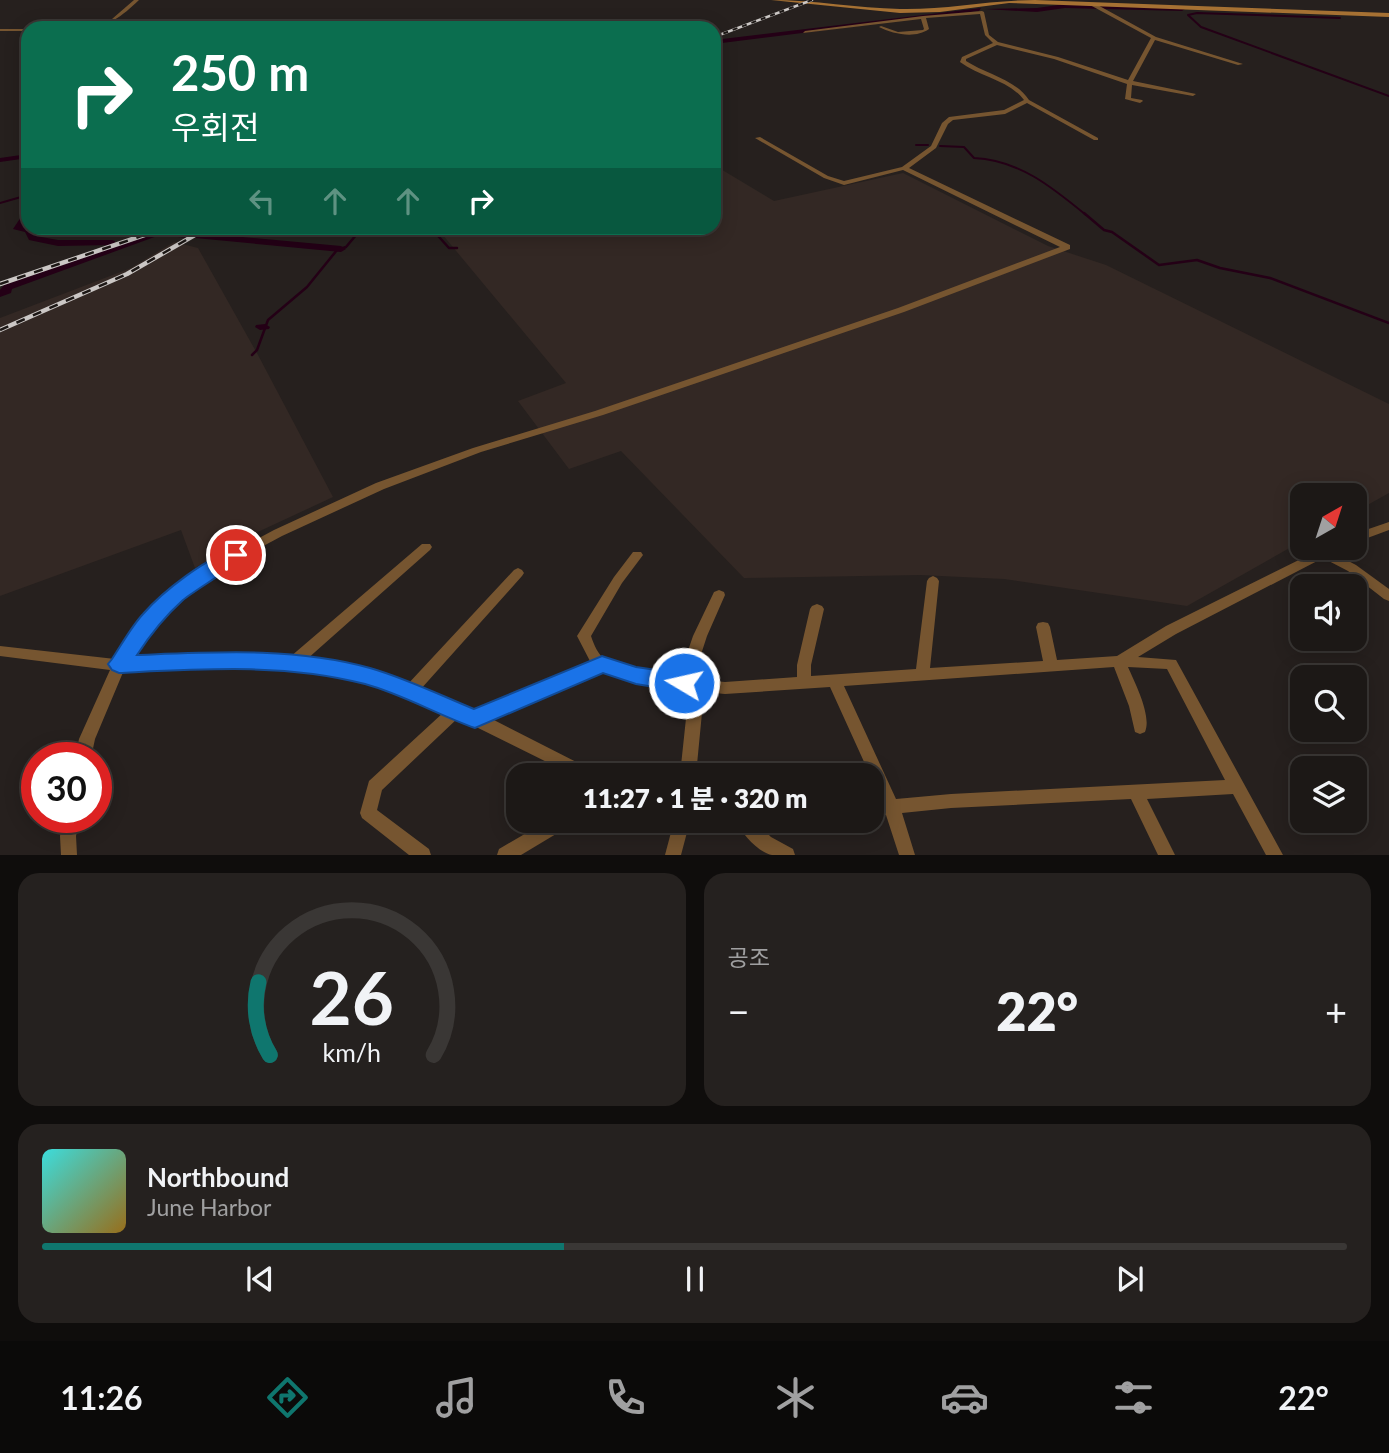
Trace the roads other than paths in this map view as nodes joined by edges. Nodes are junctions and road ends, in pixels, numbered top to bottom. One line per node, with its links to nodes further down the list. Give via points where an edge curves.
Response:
1 (137, 0): 8 (street)
2 (774, 0): 3 (main road, via 908,11)
3 (987, 2): 4 (main road); 5 (street)
4 (1093, 4): 6 (main road); 13 (street)
5 (982, 12): 7 (street); 14 (street, via 987,35)
6 (1389, 15)
7 (923, 17): 9 (street, via 924,31 898,33); 12 (street)
8 (110, 21)
9 (881, 27)
10 (0, 30): 11 (street)
11 (21, 30)
12 (805, 32)
13 (1154, 38): 15 (street); 16 (street)
14 (996, 43): 16 (street); 18 (street, via 963,62 1010,86)
15 (1240, 64)
16 (1130, 83): 17 (street); 19 (street, via 1126,98)
17 (1194, 94)
18 (1027, 101): 21 (street); 22 (street, via 1005,112 947,120 934,147)
19 (1140, 101)
20 (758, 138): 22 (street, via 839,183)
21 (1096, 138)
22 (904, 168): 38 (street, via 1067,247 901,310 477,450 340,503 205,573 150,619)
23 (1389, 526): 24 (street)
24 (1367, 535)
25 (426, 547): 37 (street)
26 (637, 555): 39 (street, via 584,636)
27 (1308, 560): 36 (street)
28 (1341, 560): 32 (street)
29 (518, 573): 45 (street)
30 (933, 581): 41 (street)
31 (719, 595): 44 (street, via 700,636)
32 (1389, 596)
33 (817, 609): 43 (street)
34 (1043, 628): 40 (street)
35 (0, 651): 38 (street)
36 (1119, 661): 40 (street); 48 (street); 52 (street, via 1171,664)
37 (293, 663): 38 (street); 45 (street, via 368,676)
38 (119, 664): 49 (street)
39 (602, 665): 44 (street); 47 (street)
40 (1051, 666): 41 (street)
41 (922, 675): 42 (street)
42 (835, 681): 43 (street); 55 (street)
43 (804, 683): 44 (street, via 725,688)
44 (690, 684): 51 (street)
45 (410, 691): 46 (street)
46 (454, 712): 47 (street); 61 (street, via 375,786 368,813)
47 (475, 718): 50 (street)
48 (1140, 728)
49 (86, 742)
50 (562, 763)
51 (688, 763)
52 (1237, 787): 53 (street); 67 (street)
53 (1135, 792): 55 (street); 66 (street)
54 (884, 807): 55 (street)
55 (892, 807): 65 (street)
56 (69, 833): 60 (street)
57 (542, 833): 62 (street)
58 (679, 833): 63 (street)
59 (755, 833): 64 (street)
60 (69, 855)
61 (423, 855)
62 (505, 855)
63 (673, 855)
64 (787, 855)
65 (907, 855)
66 (1167, 855)
67 (1276, 855)

